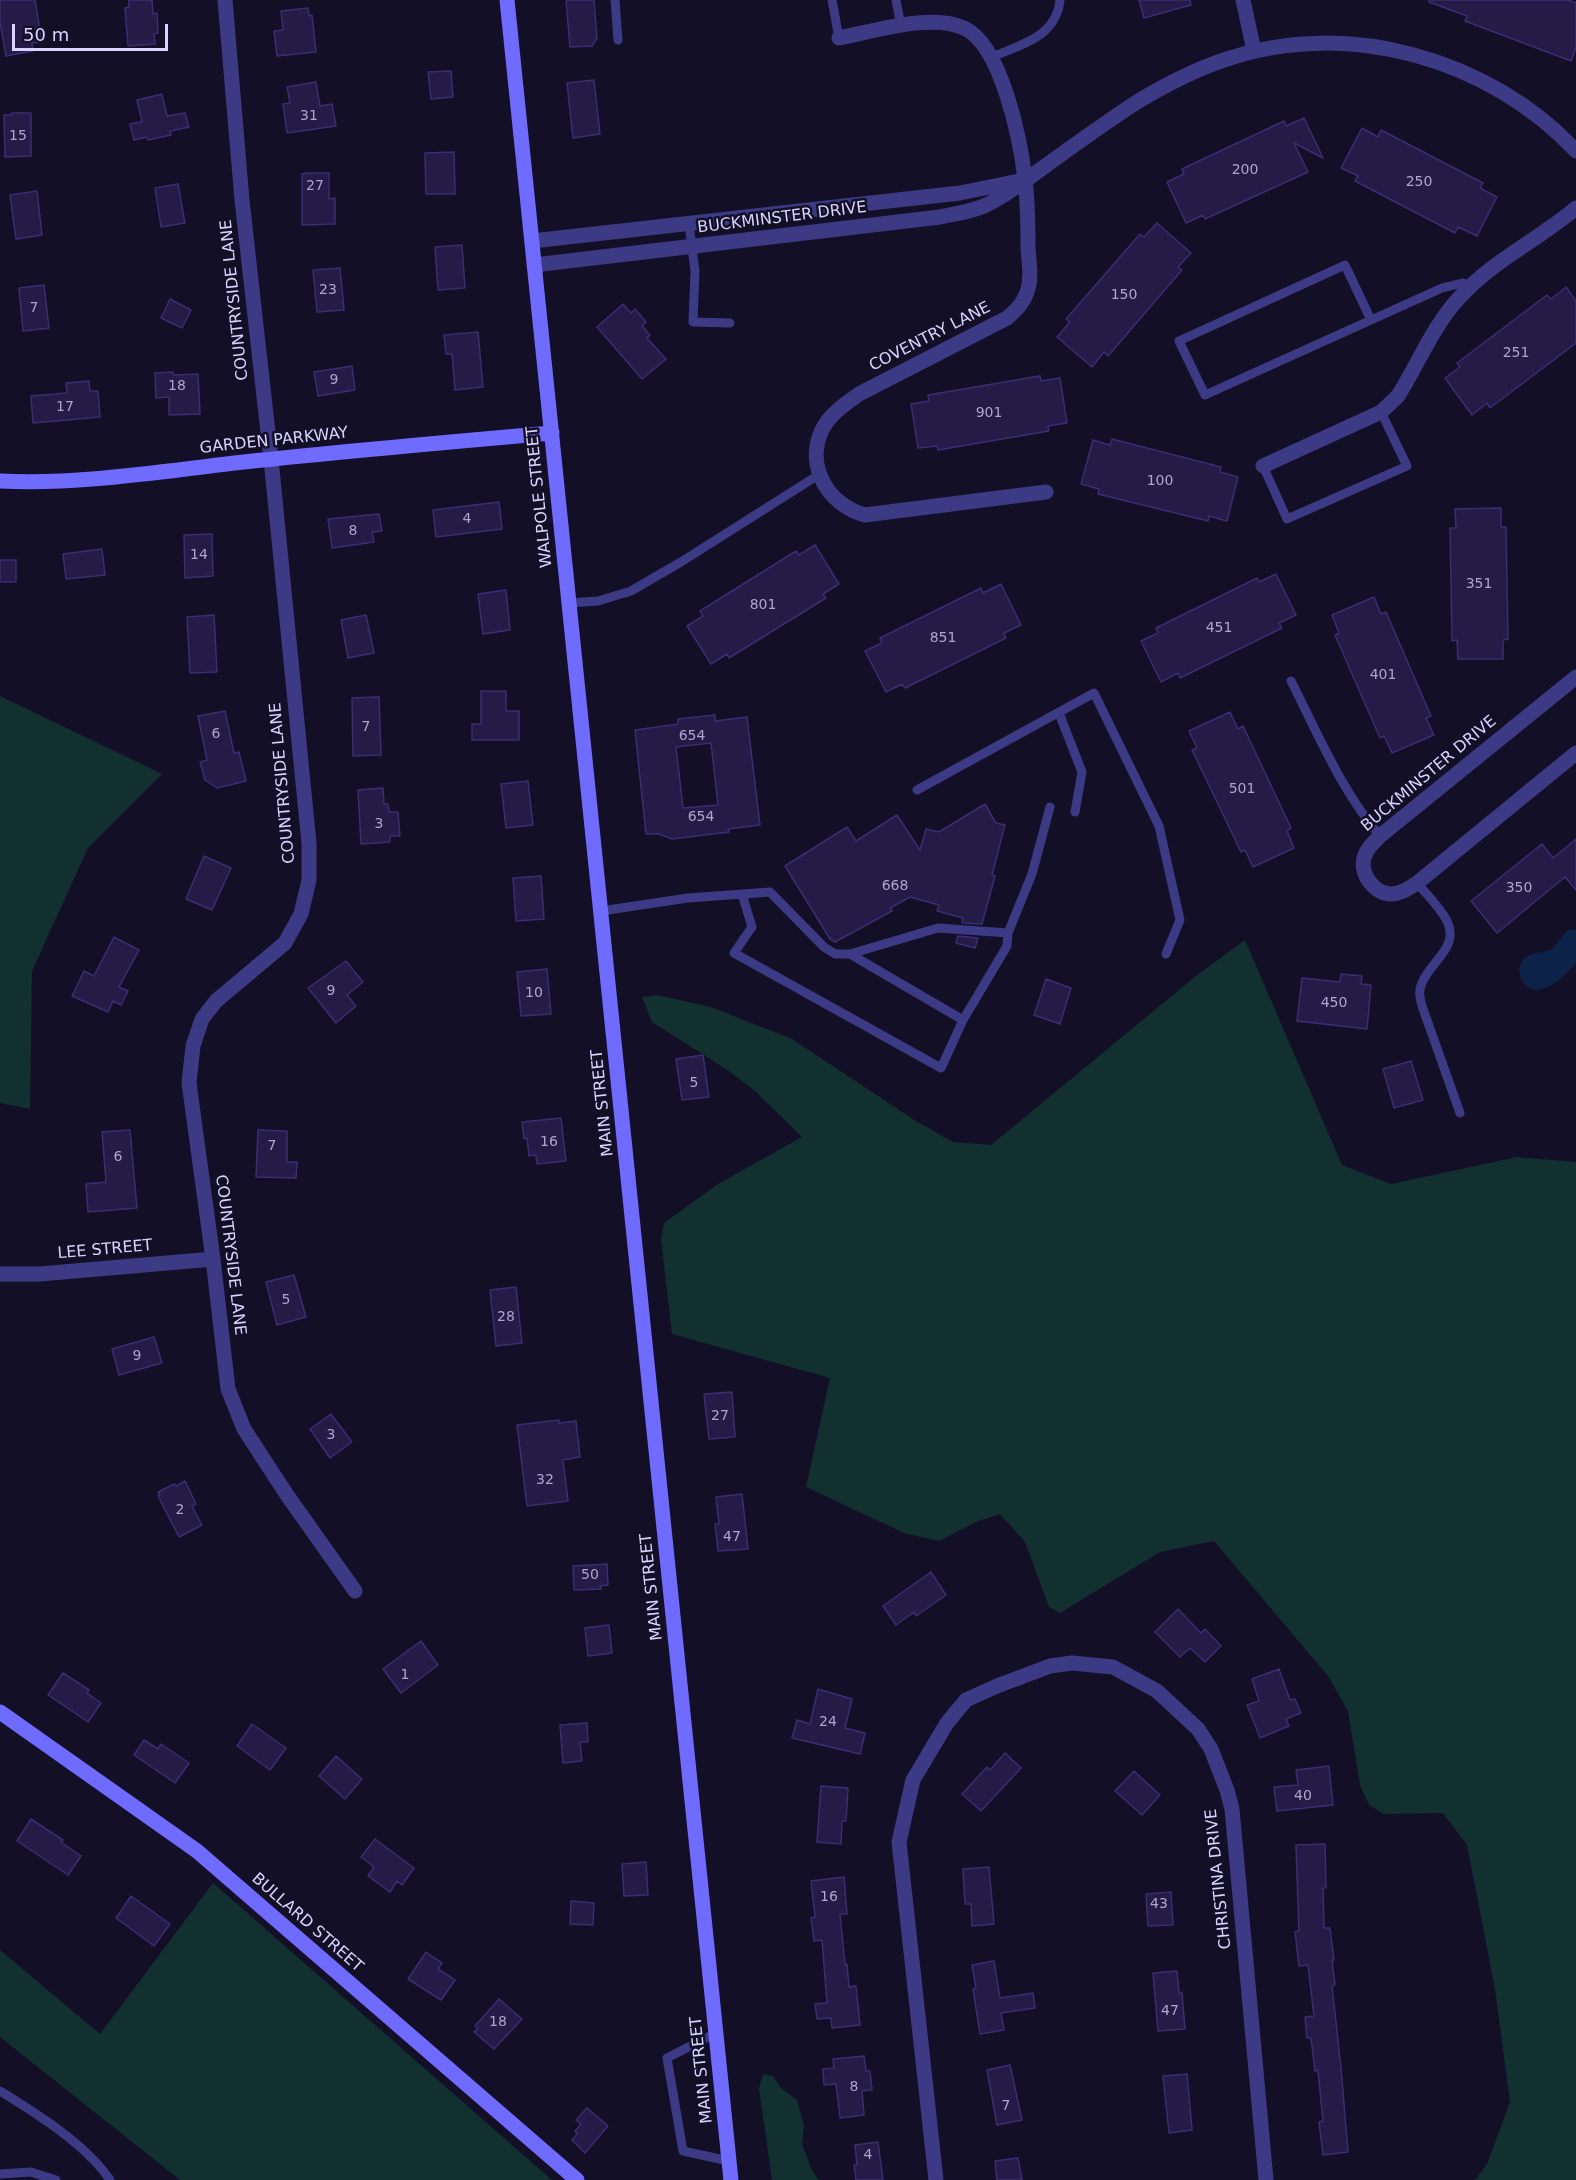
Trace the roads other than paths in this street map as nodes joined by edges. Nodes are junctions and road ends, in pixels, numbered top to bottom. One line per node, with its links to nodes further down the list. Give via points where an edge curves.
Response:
1 (225, 0): 25 (street, COUNTRYSIDE LANE, via 242,200)
2 (507, 0): 17 (main road, WALPOLE STREET)
3 (615, 0): 10 (lane)
4 (832, 0): 9 (lane)
5 (897, 0): 8 (lane)
6 (1060, 0): 12 (lane, via 1056,17 1047,30)
7 (1243, 0): 11 (street)
8 (901, 26): 9 (street); 12 (street, via 946,22 966,29)
9 (839, 38)
10 (618, 40)
11 (1254, 51): 13 (street, BUCKMINSTER DRIVE, via 1346,44 1427,58 1479,78 1502,92 1542,119); 14 (street, BUCKMINSTER DRIVE, via 1198,70 1159,90)
12 (992, 57): 14 (street, COVENTRY LANE, via 1014,121)
13 (1576, 152)
14 (1025, 180): 16 (street, BUCKMINSTER DRIVE, via 960,193); 18 (street, BUCKMINSTER DRIVE, via 983,207 940,217); 27 (street, COVENTRY LANE, via 1029,283 1018,309 996,325 845,404 832,416 817,444)
15 (1576, 208): 20 (street)
16 (689, 224): 17 (street, BUCKMINSTER DRIVE); 18 (lane)
17 (532, 241): 19 (main road, WALPOLE STREET)
18 (693, 246): 19 (street, BUCKMINSTER DRIVE); 22 (lane, via 693,322)
19 (534, 265): 24 (main road, WALPOLE STREET)
20 (1471, 285): 21 (lane, via 1442,288); 23 (street, via 1448,310 1398,396)
21 (1371, 320): 21 (lane, via 1345,265 1179,341 1205,395)
22 (730, 323)
23 (1382, 412): 26 (street); 26 (lane, via 1407,466 1287,519)
24 (552, 433): 25 (main road, GARDEN PARKWAY); 30 (main road, WALPOLE STREET)
25 (271, 459): 28 (main road, GARDEN PARKWAY, via 74,481); 48 (street, COUNTRYSIDE LANE, via 309,843 309,880 301,914 285,943 216,1001 202,1019 193,1046 189,1083)
26 (1263, 466)
27 (819, 474): 29 (street, COVENTRY LANE, via 837,501 850,511 865,514); 30 (lane, via 631,591 598,601)
28 (0, 481)
29 (1046, 492)
30 (569, 603): 41 (main road, WALPOLE STREET)
31 (1576, 676): 38 (street, BUCKMINSTER DRIVE)
32 (1292, 681): 38 (lane, via 1353,802)
33 (1059, 713): 35 (lane); 37 (lane, via 1082,772); 44 (lane, via 1095,693 1159,826 1180,920)
34 (1576, 753): 39 (street, BUCKMINSTER DRIVE)
35 (917, 790)
36 (1050, 807): 42 (lane, via 1032,874)
37 (1075, 812)
38 (1380, 836): 39 (street, BUCKMINSTER DRIVE, via 1370,846 1363,864 1364,874 1378,890 1388,894)
39 (1417, 884): 47 (lane, via 1450,931 1447,947 1426,975 1419,994)
40 (742, 894): 41 (lane); 43 (lane, via 770,892 824,946 835,954); 46 (lane, via 752,927 734,953 941,1068)
41 (601, 911): 45 (main road, WALPOLE STREET)
42 (1008, 933): 43 (lane, via 938,928); 46 (lane, via 1007,946)
43 (849, 954): 46 (lane)
44 (1166, 954)
45 (609, 990): 52 (main road, MAIN STREET)
46 (963, 1020)
47 (1460, 1113)
48 (213, 1260): 49 (street, LEE STREET); 50 (street, COUNTRYSIDE LANE, via 228,1389 244,1429)
49 (0, 1274)
50 (355, 1591)
51 (0, 1712): 58 (main road, BULLARD STREET, via 197,1851)
52 (716, 2033): 54 (main road, MAIN STREET); 54 (lane, via 667,2058 683,2151)
53 (0, 2091): 57 (lane, via 43,2118 101,2166)
54 (729, 2161): 59 (main road, MAIN STREET)
55 (0, 2174): 56 (lane, via 31,2172)
56 (56, 2180)
57 (110, 2180)
58 (576, 2180)
59 (731, 2180)
60 (936, 2180): 61 (street, CHRISTINA DRIVE, via 899,1842 913,1780 947,1723 966,1700 1050,1666 1072,1663 1113,1667 1157,1691 1198,1730 1211,1749 1227,1790)
61 (1266, 2180)

